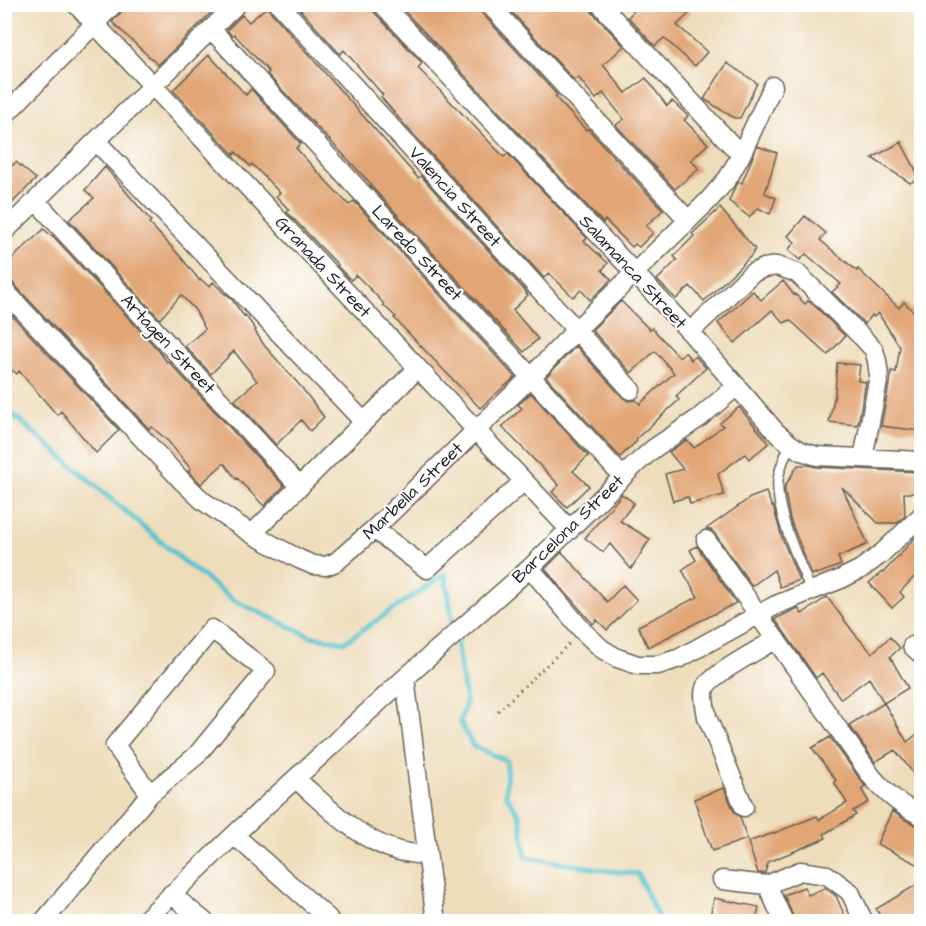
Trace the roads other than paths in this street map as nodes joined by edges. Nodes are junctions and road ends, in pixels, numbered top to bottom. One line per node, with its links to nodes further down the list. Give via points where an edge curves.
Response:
1 (76, 4): 8 (street, Granada Street)
2 (114, 4): 8 (street)
3 (237, 4): 9 (street)
4 (279, 4): 20 (street, Valencia Street)
5 (382, 4): 18 (street, Salamanca Street)
6 (489, 4): 16 (street)
7 (600, 4): 14 (street)
8 (94, 24): 10 (street, Granada Street); 12 (street)
9 (211, 29): 10 (street); 23 (street, Laredo Street)
10 (153, 86): 13 (street); 22 (street, Granada Street)
11 (773, 86): 14 (street, Marbella Street)
12 (4, 116)
13 (96, 141): 15 (street); 26 (street)
14 (741, 155): 16 (street, Marbella Street, via 728,178)
15 (36, 201): 17 (street); 33 (street, Artagen Street)
16 (688, 220): 18 (street, Marbella Street)
17 (4, 232)
18 (634, 273): 20 (street, Marbella Street); 21 (street, Salamanca Street)
19 (4, 290): 37 (street, Marbella Street, via 183,483)
20 (576, 330): 23 (street, Marbella Street); 25 (street, Valencia Street)
21 (690, 332): 24 (street, Salamanca Street); 29 (street, via 752,273 777,266 797,273 874,350 879,376)
22 (418, 368): 26 (street); 27 (street, Granada Street)
23 (531, 377): 27 (street, Marbella Street); 31 (street, Laredo Street)
24 (737, 386): 28 (street, Salamanca Street); 31 (street, Barcelona Street)
25 (631, 390)
26 (364, 422): 33 (street)
27 (476, 430): 32 (street, Granada Street); 35 (street, Marbella Street)
28 (790, 444): 29 (street, Salamanca Street, via 818,456); 40 (lane, via 778,478 778,496)
29 (863, 458): 30 (street, Salamanca Street)
30 (921, 461)
31 (622, 476): 36 (street, Barcelona Street)
32 (524, 481): 35 (street, via 428,569); 36 (street, Granada Street)
33 (300, 487): 37 (street)
34 (921, 515): 40 (street, via 861,569)
35 (374, 529): 37 (street, Marbella Street, via 326,566 306,562)
36 (570, 530): 39 (street, Barcelona Street)
37 (252, 534)
38 (705, 540): 41 (street)
39 (530, 568): 41 (street, via 602,649 638,665 658,665 680,658); 43 (street, Barcelona Street)
40 (811, 591): 41 (street)
41 (759, 615): 42 (street)
42 (776, 639): 46 (street, via 722,672 705,688 707,717); 47 (street, via 872,777 886,794)
43 (405, 678): 44 (street, Barcelona Street); 49 (street)
44 (296, 779): 48 (street, Barcelona Street); 49 (street, via 373,840)
45 (150, 794): 45 (street, via 115,745 212,629 266,671 196,756); 53 (street)
46 (744, 807)
47 (921, 816)
48 (234, 835): 52 (street, Barcelona Street); 56 (street)
49 (427, 856): 57 (street)
50 (722, 880): 51 (street)
51 (767, 885): 58 (street); 59 (street, via 800,871 827,875 850,892)
52 (171, 894): 54 (street, Barcelona Street); 55 (street)
53 (44, 921)
54 (143, 921)
55 (205, 921)
56 (330, 921)
57 (436, 921)
58 (784, 921)
59 (864, 921)

